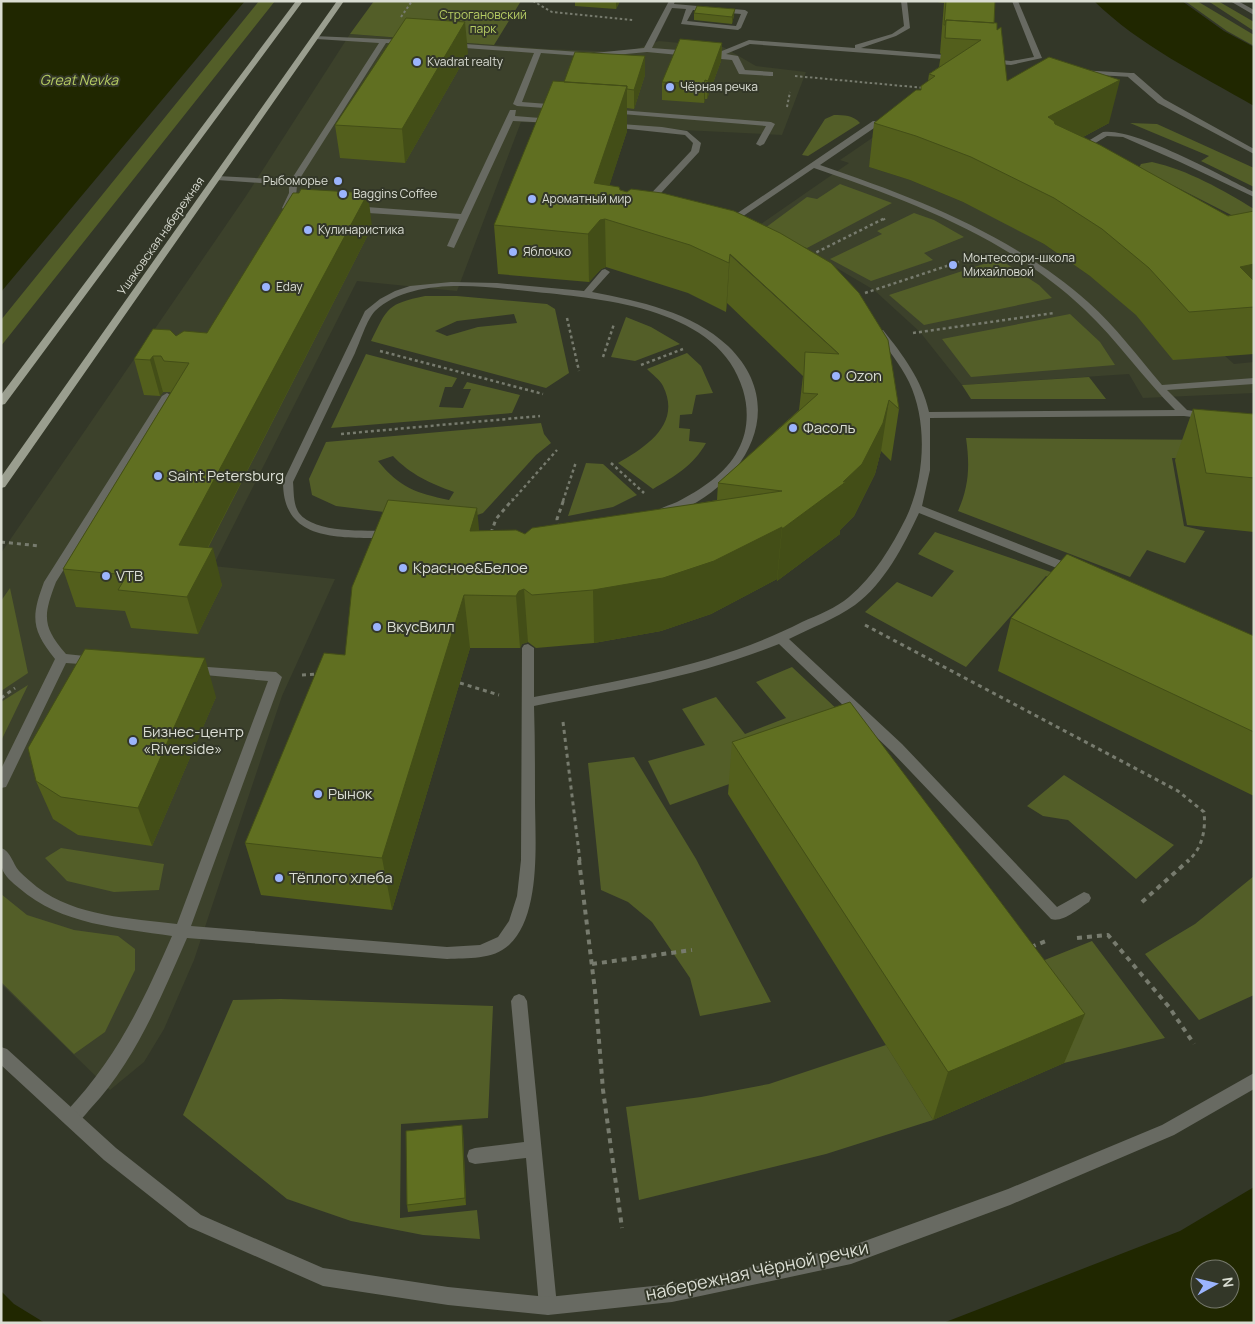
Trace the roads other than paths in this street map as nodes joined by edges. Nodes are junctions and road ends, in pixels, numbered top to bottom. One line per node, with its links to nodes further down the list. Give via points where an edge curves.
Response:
1 (300, 1): 47 (main road, Ушаковская набережная)
2 (341, 1): 9 (main road, Ушаковская набережная)
3 (904, 1): 14 (street, via 908,27 894,36)
4 (1015, 1): 18 (street, via 1041,59)
5 (1233, 1): 8 (street)
6 (671, 3): 7 (street); 13 (street)
7 (692, 8): 7 (street, via 709,9 745,12 738,28 684,23)
8 (1254, 13)
9 (316, 37): 10 (street); 32 (main road, Ушаковская набережная)
10 (384, 41): 11 (street); 33 (street)
11 (412, 43)
12 (440, 45): 15 (street)
13 (647, 50): 15 (street, via 594,55); 16 (street)
14 (849, 50): 16 (street, via 749,42); 17 (street)
15 (538, 51): 21 (street)
16 (718, 56): 20 (street, via 735,58 742,72)
17 (963, 59)
18 (982, 60)
19 (1075, 71): 30 (street, via 1131,75 1161,102)
20 (770, 74)
21 (517, 104): 22 (street); 24 (street)
22 (571, 108)
23 (599, 110): 28 (street, via 771,124)
24 (510, 118): 25 (street); 38 (street)
25 (565, 122)
26 (602, 125): 37 (street, via 686,133 698,143 695,152)
27 (901, 128): 31 (street, via 876,122)
28 (760, 144)
29 (1080, 151): 34 (street, via 1106,134 1124,135)
30 (1254, 152)
31 (813, 165): 39 (street); 45 (street, via 920,202 960,221 1045,272 1085,304 1118,338)
32 (217, 178): 33 (street); 51 (main road, Ушаковская набережная)
33 (293, 183): 35 (street)
34 (1254, 195)
35 (290, 208)
36 (347, 209): 38 (street)
37 (639, 210)
38 (464, 217): 40 (street)
39 (719, 229)
40 (451, 246)
41 (605, 272): 42 (street)
42 (586, 294): 53 (street, via 672,315 712,337 742,368 753,402 750,436 733,466 703,493); 54 (street, via 439,286 409,289 388,297 370,311 288,482 288,500 298,517 311,525 328,530)
43 (874, 325): 49 (street, via 901,359 919,390)
44 (1254, 381): 45 (street)
45 (1158, 388): 48 (street)
46 (167, 396): 58 (street, via 50,582 39,611 43,636)
47 (1, 402)
48 (1184, 413): 49 (street); 50 (street)
49 (926, 415): 52 (street, via 924,485)
50 (1219, 418)
51 (1, 485)
52 (917, 508): 55 (street); 56 (street, via 890,556 853,600)
53 (652, 516)
54 (403, 536)
55 (1081, 573)
56 (782, 640): 61 (street, via 653,680); 64 (street, via 897,748 1056,914)
57 (528, 648): 61 (street)
58 (62, 658): 59 (street); 62 (street)
59 (110, 662)
60 (178, 668): 65 (street, via 276,677)
61 (528, 703): 65 (street, via 528,860 524,896 516,924 503,941 482,950 447,953)
62 (1, 783)
63 (1, 854): 65 (street, via 16,876 45,900 82,916)
64 (1084, 898)
65 (182, 931): 69 (street, via 124,1054 96,1094)
66 (519, 1001): 70 (street)
67 (1, 1054): 69 (street, набережная Чёрной речки)
68 (1254, 1080): 72 (street, набережная Чёрной речки, via 1168,1130 1010,1197 851,1255 672,1294)
69 (72, 1118): 72 (street, набережная Чёрной речки, via 110,1154 195,1222 323,1277 448,1296)
70 (533, 1149): 71 (street); 72 (street)
71 (475, 1156)
72 (548, 1306)

